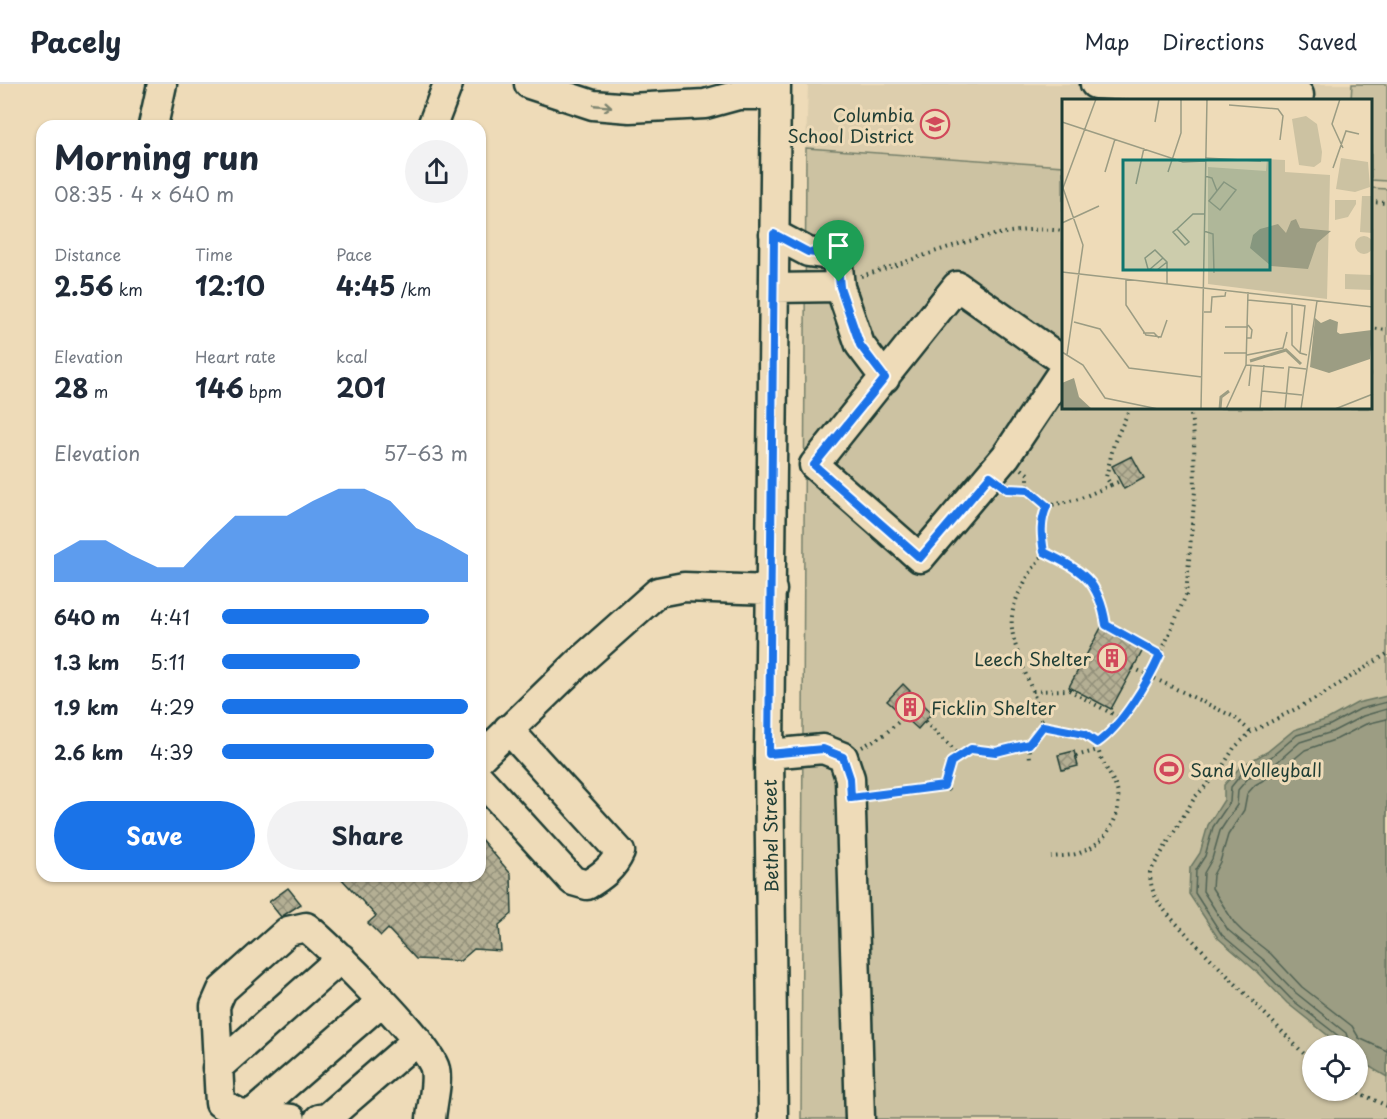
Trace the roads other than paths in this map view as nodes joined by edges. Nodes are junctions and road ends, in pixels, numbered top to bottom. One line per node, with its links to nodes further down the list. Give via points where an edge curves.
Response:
1 (162, 84): 10 (street)
2 (448, 84): 11 (street)
3 (592, 84): 6 (street)
4 (700, 84): 9 (street)
5 (1095, 84): 8 (street)
6 (538, 87): 9 (street, one-way to 9, via 593,105 630,108 705,104)
7 (775, 90): 9 (street); 12 (street, Bethel Street)
8 (1299, 95)
9 (738, 96)
10 (154, 120)
11 (434, 120)
12 (774, 234): 13 (street, via 808,252 837,256); 14 (street, Bethel Street)
13 (840, 284): 14 (street); 17 (street, via 860,345)
14 (774, 288): 18 (street, Bethel Street)
15 (1062, 360): 17 (street, via 957,286)
16 (1062, 372): 17 (street, via 990,476 920,558 814,465)
17 (885, 378)
18 (772, 590): 19 (street, via 684,587 658,592); 21 (street, Bethel Street)
19 (508, 729): 20 (street); 22 (street, via 620,852 615,862 587,885 573,881)
20 (486, 752)
21 (769, 754): 31 (street, Bethel Street); 32 (street, via 823,749 843,757 850,778)
22 (486, 786)
23 (341, 958): 24 (street); 26 (street); 26 (street, via 306,927 288,931 222,990 214,1006)
24 (381, 1002): 25 (street); 27 (street)
25 (417, 1040): 29 (street, via 327,1118); 30 (street, via 435,1068)
26 (217, 1068): 27 (street, via 220,1103 239,1113)
27 (252, 1114): 28 (street)
28 (291, 1119)
29 (319, 1119)
30 (431, 1119)
31 (773, 1119)
32 (860, 1119)

